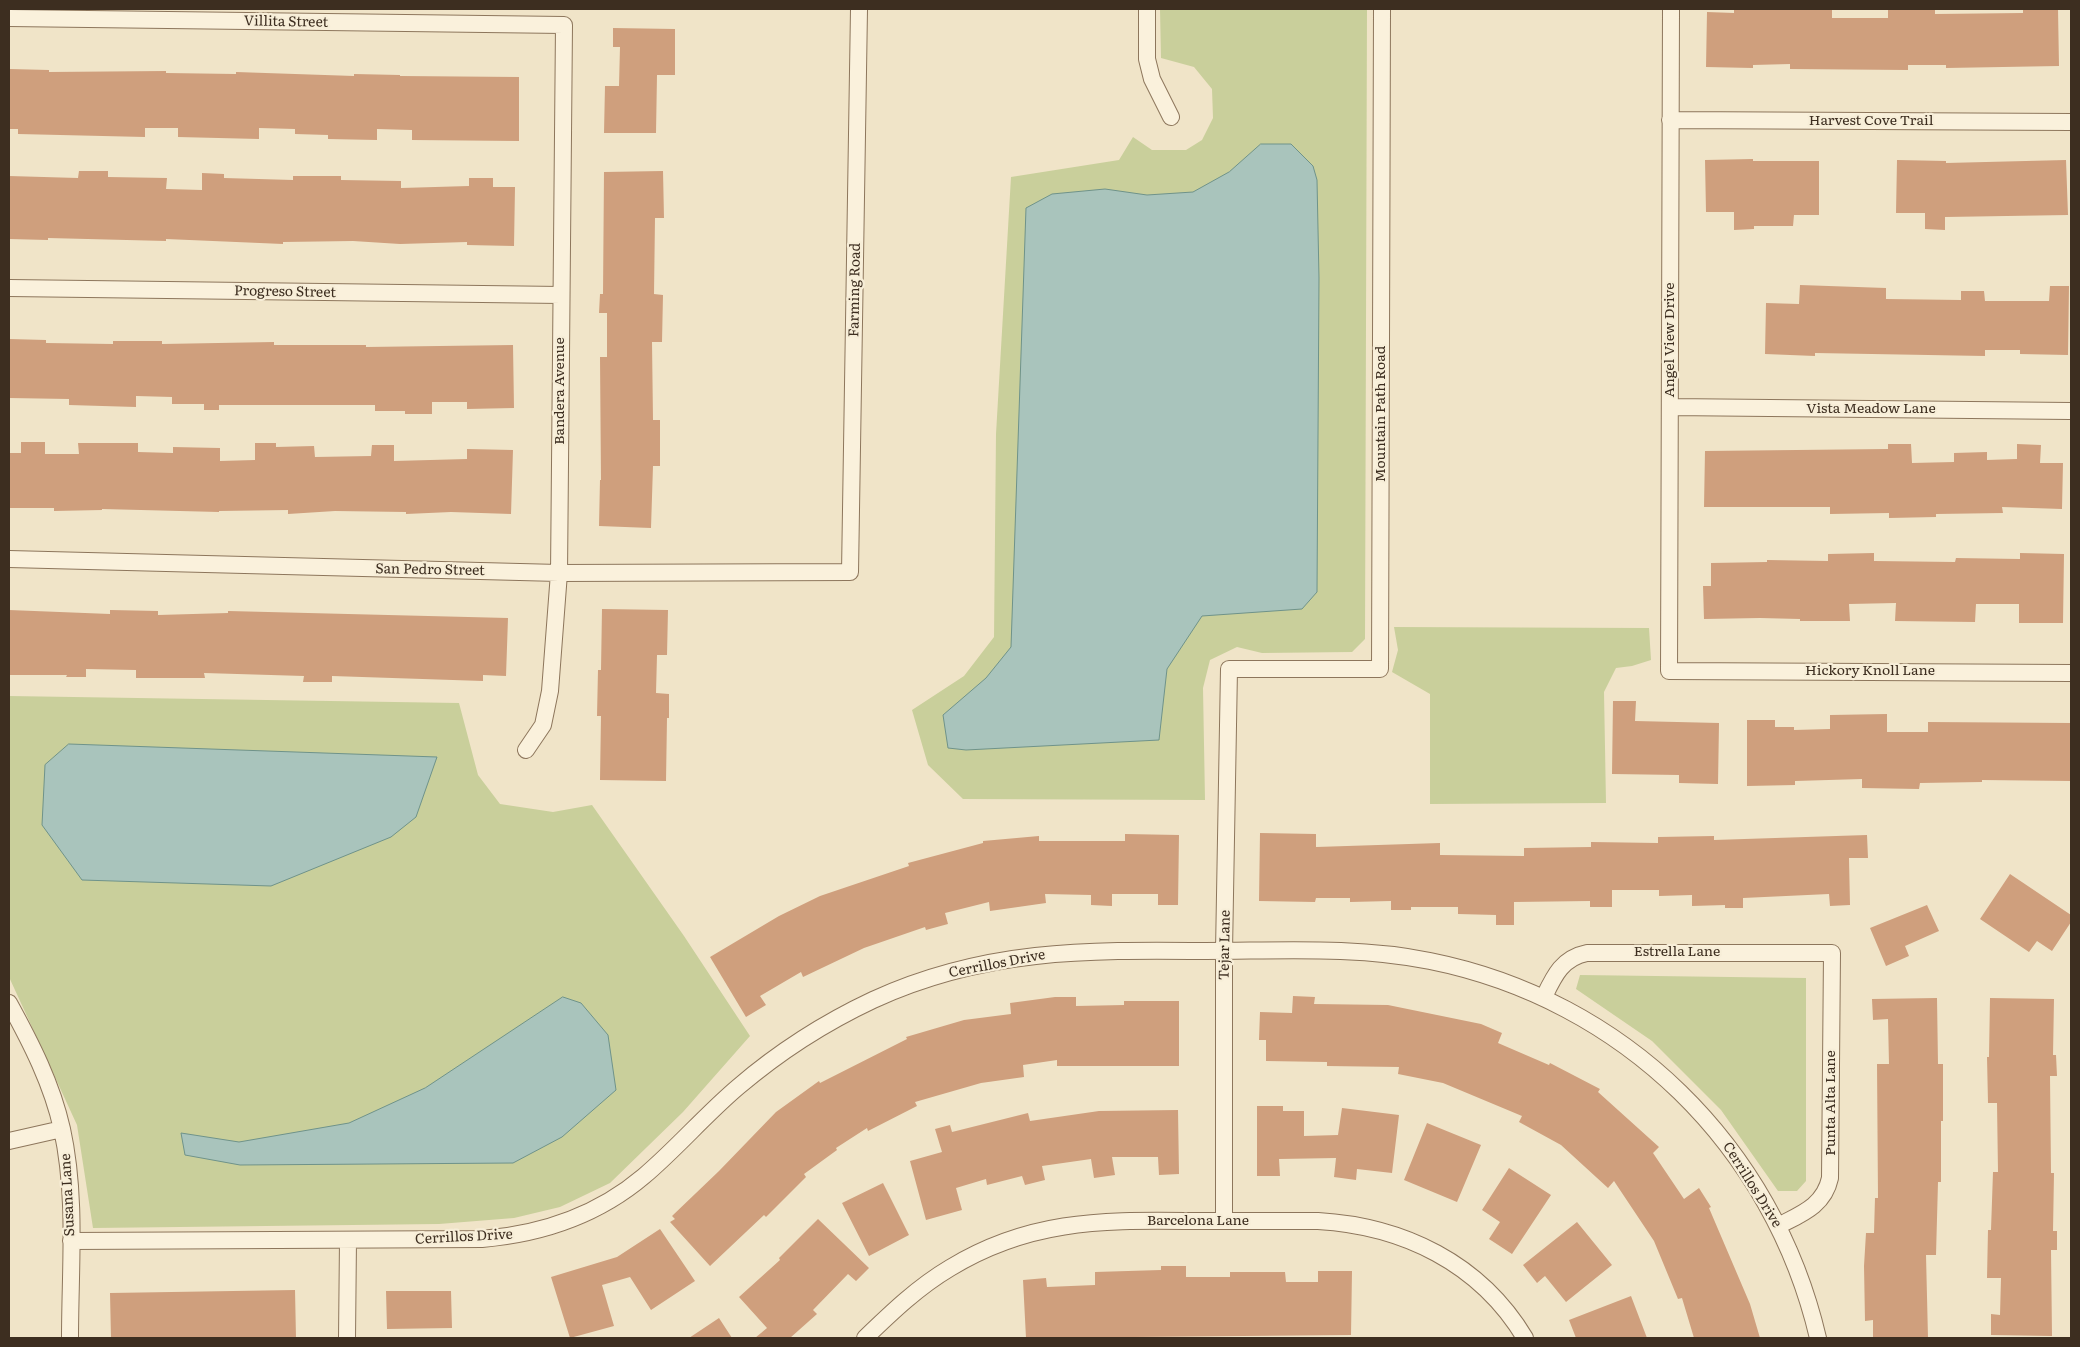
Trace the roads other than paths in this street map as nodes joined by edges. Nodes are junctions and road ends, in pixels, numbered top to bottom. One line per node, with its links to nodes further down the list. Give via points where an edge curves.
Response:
1 (859, 9): 15 (street, Farming Road)
2 (1147, 9): 7 (street, via 1146,59)
3 (1382, 9): 17 (street, Mountain Path Road, via 1380,669)
4 (1671, 9): 8 (street, Angel View Drive)
5 (9, 18): 6 (street, Villita Street)
6 (564, 25): 11 (street, Bandera Avenue)
7 (1171, 117)
8 (1670, 120): 9 (street, Harvest Cove Trail); 12 (street, Angel View Drive)
9 (2071, 122)
10 (9, 288): 11 (street, Progreso Street)
11 (561, 295): 16 (street, Bandera Avenue)
12 (1670, 408): 13 (street, Vista Meadow Lane); 18 (street, Angel View Drive)
13 (2071, 411)
14 (9, 559): 16 (street, San Pedro Street)
15 (850, 572): 16 (street, San Pedro Street)
16 (559, 573): 20 (street, Bandera Avenue, via 550,691 543,725)
17 (1229, 669): 21 (street, Tejar Lane)
18 (1669, 671): 19 (street, Hickory Knoll Lane)
19 (2071, 673)
20 (526, 750)
21 (1224, 951): 23 (street, Cerrillos Drive, via 1398,955 1487,975); 27 (street, Tejar Lane); 29 (street, Cerrillos Drive, via 1065,952 1006,959 940,975 870,1002 789,1048 735,1089 642,1178 580,1216 534,1232 502,1237)
22 (1832, 953): 23 (street, Estrella Lane, via 1587,953 1573,957 1562,966); 28 (street, Punta Alta Lane, via 1830,1178 1818,1203)
23 (1544, 997): 28 (street, Cerrillos Drive, via 1602,1029 1656,1069 1680,1092 1740,1161)
24 (9, 1003): 25 (street, Susana Lane, via 43,1070)
25 (62, 1129): 26 (street); 30 (street, Susana Lane, via 70,1183)
26 (9, 1141)
27 (1224, 1221): 33 (street, Barcelona Lane, via 1095,1222 1070,1224 1020,1236 972,1255 928,1282); 34 (street, Barcelona Lane, via 1342,1222 1411,1240 1439,1254 1472,1277 1506,1310)
28 (1778, 1226): 35 (street, Cerrillos Drive, via 1804,1287)
29 (348, 1240): 30 (street, Cerrillos Drive); 32 (street)
30 (71, 1241): 31 (street, Susana Lane)
31 (70, 1338)
32 (347, 1338)
33 (865, 1338)
34 (1525, 1338)
35 (1818, 1338)

